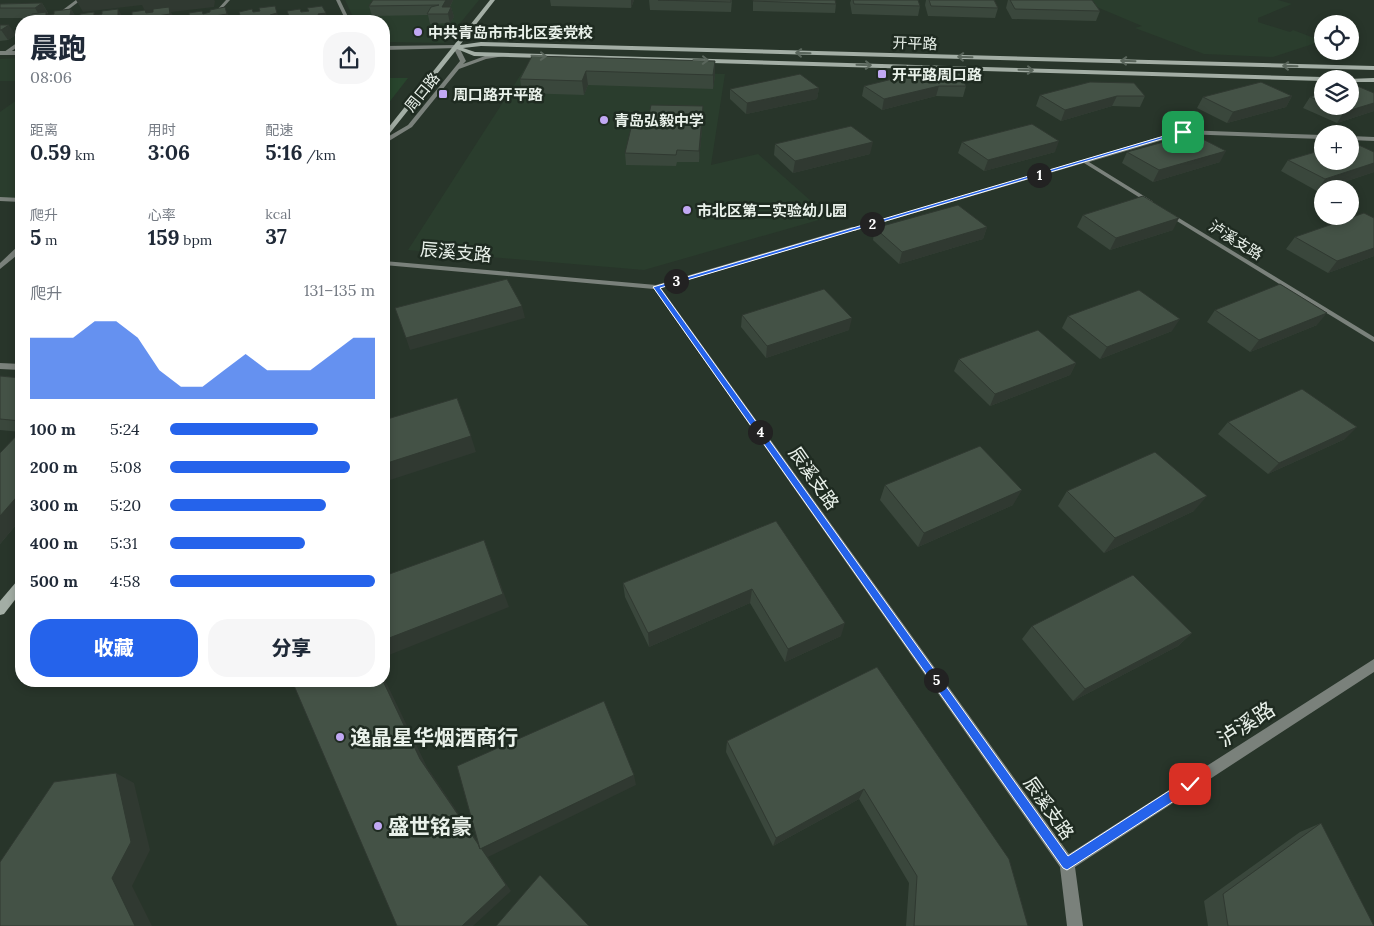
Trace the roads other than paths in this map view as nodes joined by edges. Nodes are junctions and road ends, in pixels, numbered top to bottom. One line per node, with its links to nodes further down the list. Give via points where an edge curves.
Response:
1 (79, 0): 5 (street)
2 (228, 0): 6 (lane)
3 (338, 0): 7 (street)
4 (492, 0): 9 (main road)
5 (58, 15)
6 (214, 15)
7 (345, 15)
8 (15, 46): 11 (street)
9 (456, 47): 10 (street, 开平路); 12 (main road, 开平路, via 474,54); 13 (street, 周口路, via 463,62); 14 (main road, 开平路, one-way to 9, via 481,44); 18 (main road)
10 (390, 48)
11 (3, 53)
12 (508, 55): 13 (street, via 485,58); 15 (main road, 开平路, one-way to 15)
13 (457, 68): 19 (street, 周口路, via 410,126)
14 (1374, 68)
15 (1314, 79)
16 (1359, 80): 17 (main road)
17 (1374, 80)
18 (390, 130)
19 (390, 138)
20 (1314, 138): 23 (lane, via 1183,132)
21 (1359, 138): 22 (lane)
22 (1374, 139)
23 (1084, 161): 26 (lane); 31 (lane, 泸溪支路)
24 (0, 199): 25 (street)
25 (15, 200)
26 (855, 229): 30 (street)
27 (15, 253): 29 (street)
28 (390, 264): 30 (street, 辰溪支路)
29 (0, 267)
30 (656, 287): 37 (street, 辰溪支路)
31 (1374, 340)
32 (0, 366): 33 (street)
33 (15, 367)
34 (15, 591): 35 (main road)
35 (0, 610)
36 (1374, 665): 37 (street, 泸溪路)
37 (1067, 864): 38 (street)
38 (1075, 926)

